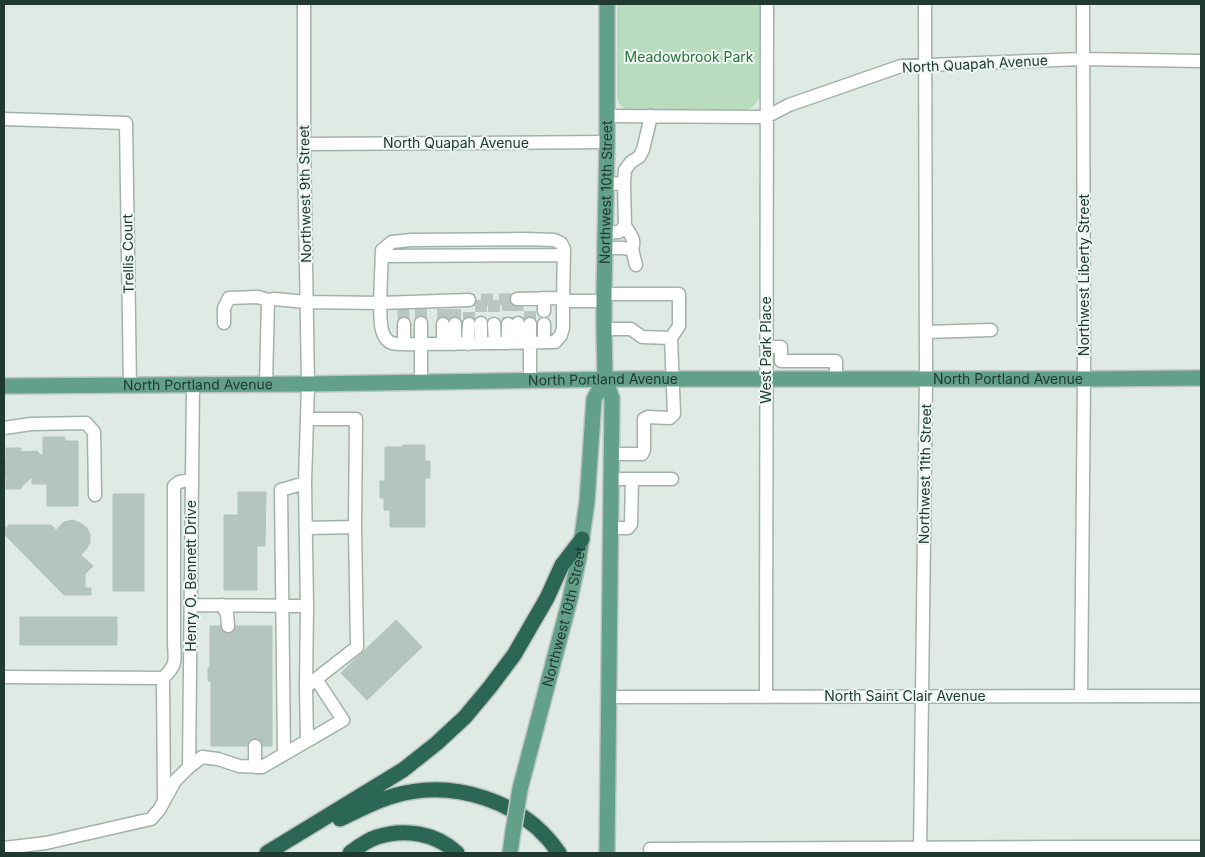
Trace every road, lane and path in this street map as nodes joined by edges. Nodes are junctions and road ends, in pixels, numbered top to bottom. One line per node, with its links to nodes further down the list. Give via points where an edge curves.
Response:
1 (304, 4): 14 (street, Northwest 9th Street)
2 (607, 4): 9 (main road, Northwest 10th Street)
3 (767, 4): 11 (street, West Park Place)
4 (926, 4): 8 (street, Northwest 11th Street)
5 (1082, 4): 6 (street, Northwest Liberty Street)
6 (1083, 59): 7 (street, North Quapah Avenue); 8 (street, North Quapah Avenue); 54 (street, Northwest Liberty Street)
7 (1201, 61)
8 (926, 65): 11 (street, North Quapah Avenue, via 902,66 789,105); 37 (street, Northwest 11th Street)
9 (607, 116): 10 (street, North Quapah Avenue); 13 (main road, Northwest 10th Street)
10 (651, 116): 11 (street, North Quapah Avenue); 15 (street, via 643,150 625,170)
11 (766, 117): 45 (street, West Park Place)
12 (4, 119): 59 (street, Trellis Court, via 126,123)
13 (607, 142): 14 (street, North Quapah Avenue); 16 (main road, Northwest 10th Street)
14 (304, 144): 25 (street, Northwest 9th Street)
15 (624, 183): 16 (street); 17 (street)
16 (606, 184): 18 (main road, Northwest 10th Street)
17 (625, 226): 18 (street); 19 (street, via 634,239)
18 (605, 241): 19 (street); 21 (main road, Northwest 10th Street)
19 (632, 250): 20 (street)
20 (636, 266)
21 (604, 298): 24 (street); 35 (main road, Northwest 10th Street); 38 (street, via 678,294 679,326)
22 (268, 300): 25 (street); 29 (street, via 229,298 224,308); 57 (street)
23 (469, 300): 26 (street, via 449,305)
24 (563, 300): 26 (street, via 564,249 554,240 411,240 392,242 382,250); 27 (street); 40 (street, via 561,335 554,342)
25 (306, 302): 26 (street); 58 (street, Northwest 9th Street)
26 (380, 303): 42 (street, via 386,339 393,344)
27 (544, 311): 28 (street); 40 (street)
28 (522, 313): 39 (street); 39 (street)
29 (224, 323)
30 (421, 323): 43 (street)
31 (475, 323): 41 (street)
32 (404, 324): 42 (street)
33 (449, 324): 44 (street)
34 (494, 324): 39 (street)
35 (604, 329): 38 (street, via 631,329 642,337); 52 (main road, Northwest 10th Street)
36 (991, 330): 37 (street)
37 (926, 332): 53 (street, Northwest 11th Street)
38 (671, 338): 47 (street)
39 (512, 342): 40 (street); 41 (street); 55 (street)
40 (544, 342)
41 (475, 343): 44 (street)
42 (404, 344): 43 (street)
43 (421, 344): 44 (street); 56 (street)
44 (449, 344)
45 (766, 347): 46 (street, via 781,347 781,361); 48 (street, West Park Place)
46 (791, 361): 49 (street); 50 (street, via 836,361)
47 (674, 378): 48 (main road, North Portland Avenue); 52 (main road, North Portland Avenue); 64 (street, via 674,414 670,418 644,419 642,454)
48 (766, 378): 49 (main road, North Portland Avenue); 87 (street, West Park Place)
49 (791, 378): 50 (main road, North Portland Avenue)
50 (836, 378): 53 (main road, North Portland Avenue)
51 (1201, 378): 54 (main road, North Portland Avenue)
52 (605, 379): 55 (main road, North Portland Avenue); 64 (main road, Northwest 10th Street, via 612,398); 74 (main road, Northwest 10th Street, via 594,399)
53 (926, 379): 54 (main road, North Portland Avenue); 83 (street, Northwest 11th Street)
54 (1084, 379): 84 (street, Northwest Liberty Street)
55 (530, 380): 56 (main road, North Portland Avenue)
56 (422, 381): 58 (main road, North Portland Avenue)
57 (266, 384): 58 (main road, North Portland Avenue); 60 (main road, North Portland Avenue)
58 (308, 384): 62 (street, Northwest 9th Street)
59 (130, 385): 60 (main road, North Portland Avenue); 61 (main road, North Portland Avenue)
60 (193, 385): 65 (street, Henry O. Bennett Drive)
61 (4, 386)
62 (307, 420): 69 (street, Northwest 9th Street); 72 (street, via 356,420)
63 (4, 428): 70 (street, via 86,423 94,432)
64 (612, 454): 66 (main road, Northwest 10th Street)
65 (192, 479): 75 (street, Henry O. Bennett Drive); 81 (street, via 174,486 175,658 173,668)
66 (612, 479): 67 (street); 73 (main road, Northwest 10th Street)
67 (632, 479): 68 (street); 73 (street, via 631,524 628,528)
68 (672, 479)
69 (305, 483): 71 (street, Northwest 9th Street); 77 (street, via 281,490)
70 (95, 495)
71 (306, 528): 72 (street); 78 (street, Northwest 9th Street)
72 (355, 528): 82 (street, via 357,647)
73 (612, 528): 86 (main road, Northwest 10th Street)
74 (582, 539): 99 (highway, via 562,565 514,655 464,717 403,770); 103 (main road, Northwest 10th Street, bridge, via 570,599 520,789)
75 (191, 605): 76 (street); 91 (street, Henry O. Bennett Drive)
76 (222, 605): 77 (street); 79 (street)
77 (282, 606): 78 (street); 90 (street)
78 (307, 606): 82 (street, Northwest 9th Street)
79 (228, 626)
80 (4, 677): 81 (street)
81 (164, 678): 93 (street)
82 (311, 683): 88 (street, Northwest 9th Street); 88 (street, via 343,720)
83 (922, 696): 84 (street, North Saint Clair Avenue); 87 (street, North Saint Clair Avenue); 97 (street, Northwest 11th Street)
84 (1081, 696): 85 (street, North Saint Clair Avenue)
85 (1201, 696)
86 (610, 697): 87 (street, North Saint Clair Avenue); 105 (main road, Northwest 10th Street)
87 (766, 697)
88 (307, 741): 90 (street)
89 (255, 746): 92 (street)
90 (284, 754): 92 (street, via 262,767)
91 (189, 767): 92 (street, via 202,757); 93 (street, via 175,781)
92 (255, 767)
93 (164, 801): 95 (street, via 151,819)
94 (1201, 847): 98 (street)
95 (4, 848)
96 (650, 849): 97 (street)
97 (920, 850): 98 (street)
98 (1079, 850)
99 (267, 853)
100 (272, 853): 104 (highway, via 392,796 436,789 480,796 502,805 525,817)
101 (350, 853): 102 (highway, via 376,837 409,832 438,840)
102 (457, 853)
103 (510, 853)
104 (560, 853)
105 (607, 853)

